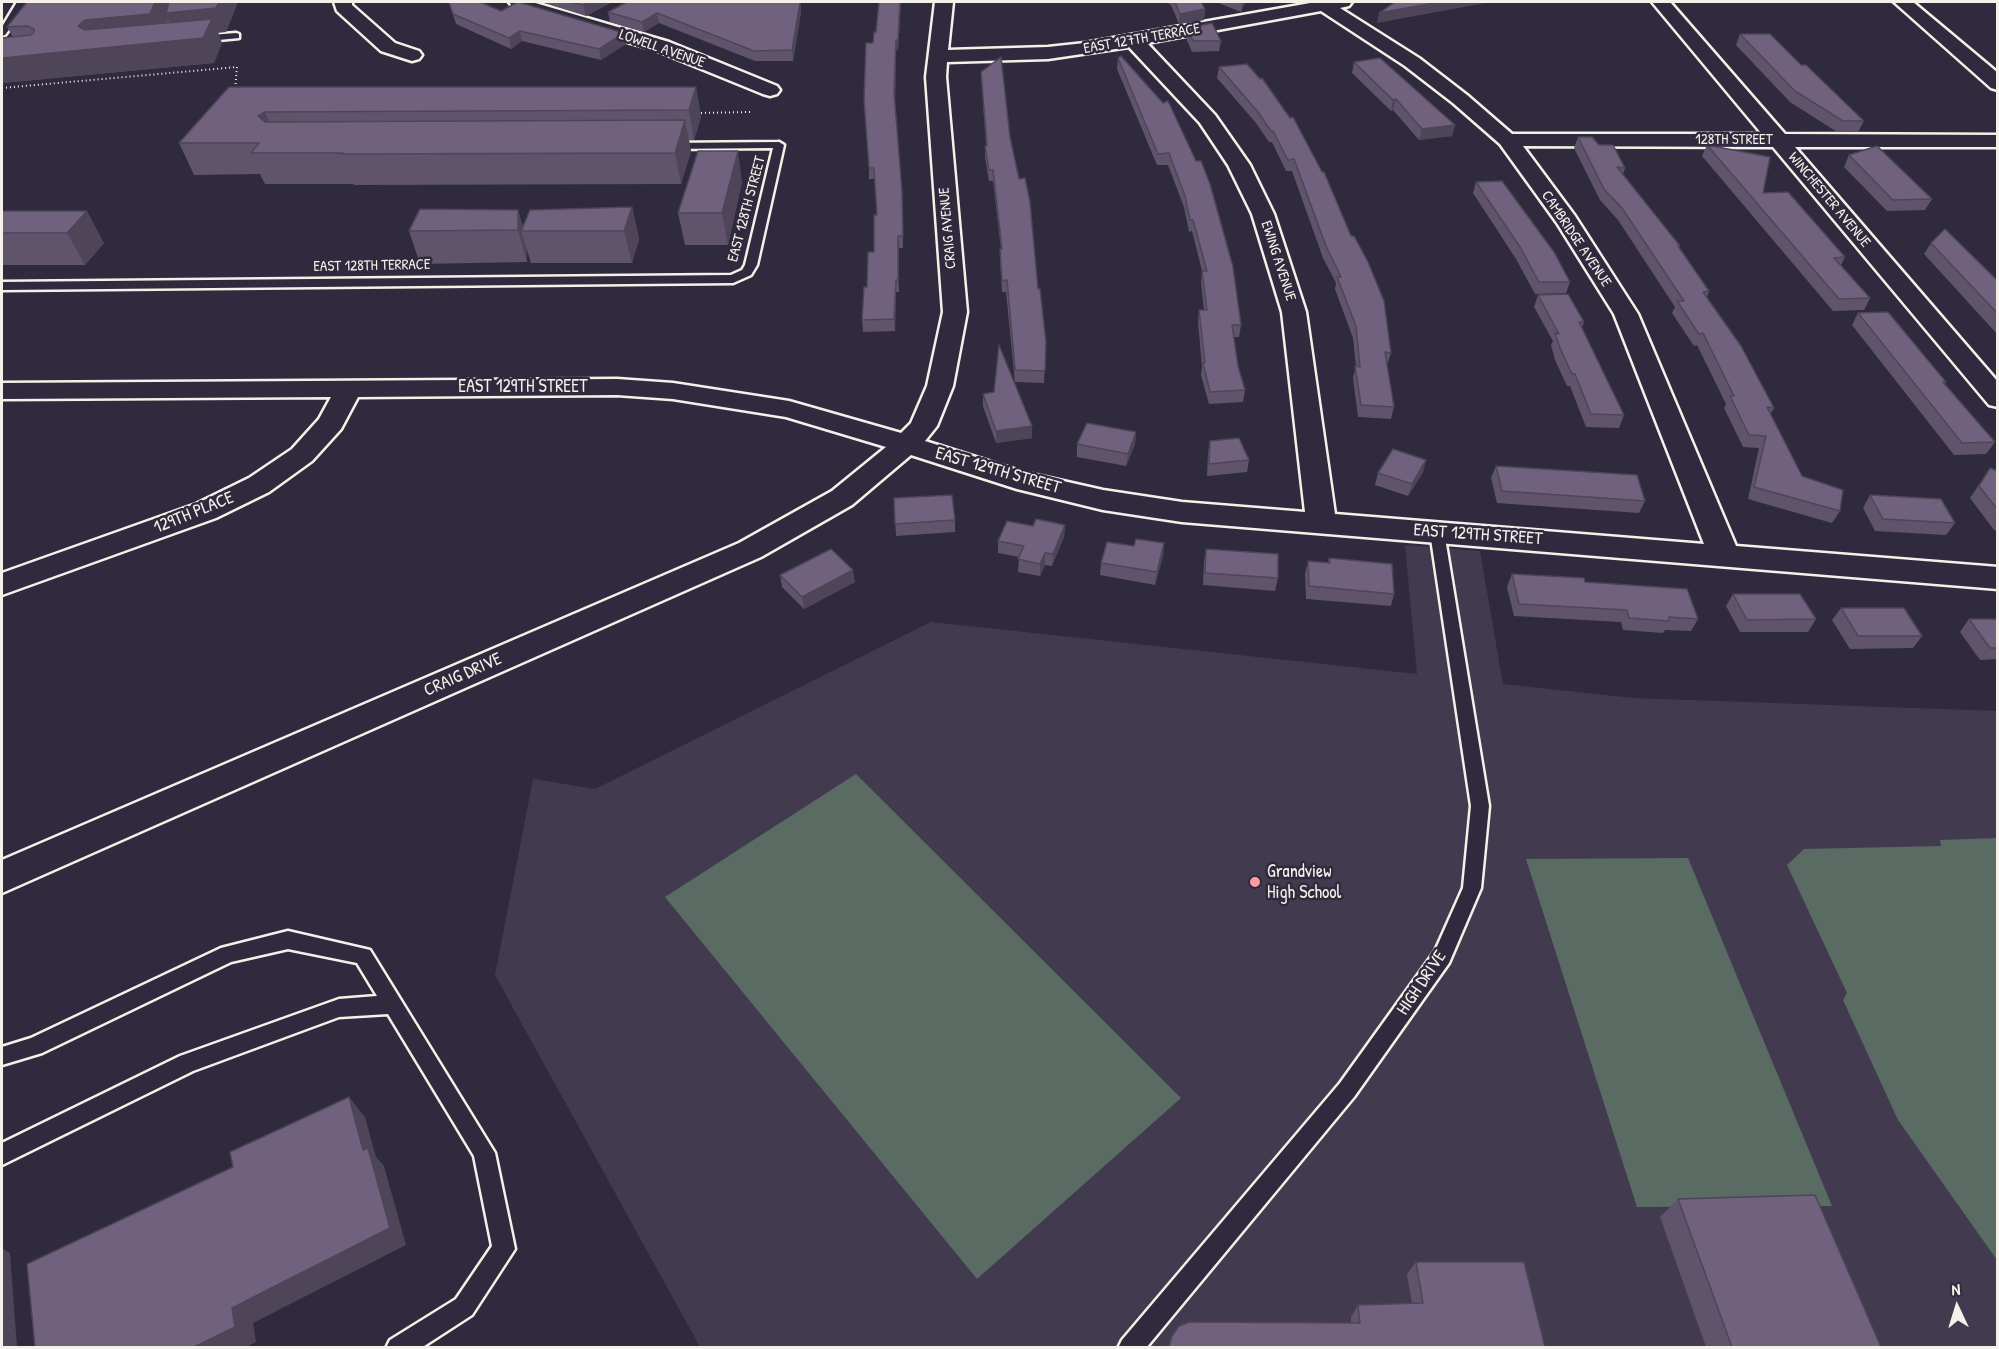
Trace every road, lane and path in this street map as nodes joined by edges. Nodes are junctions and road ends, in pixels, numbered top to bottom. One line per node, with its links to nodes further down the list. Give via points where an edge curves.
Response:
1 (22, 2): 10 (lane)
2 (343, 2): 14 (street, via 343,7 388,46)
3 (518, 2): 9 (street, LOWELL AVENUE)
4 (945, 2): 15 (street, CRAIG AVENUE)
5 (1661, 2): 23 (street, WINCHESTER AVENUE)
6 (1903, 2): 16 (street)
7 (1333, 3): 13 (street, EAST 127TH TERRACE); 22 (street, CAMBRIDGE AVENUE, via 1460,99)
8 (608, 13): 9 (street)
9 (588, 24): 18 (street, LOWELL AVENUE, via 662,46)
10 (2, 33)
11 (236, 36): 12 (lane)
12 (190, 40)
13 (1134, 41): 15 (street, EAST 127TH TERRACE, via 1048,53); 32 (street, EWING AVENUE, via 1208,119 1239,165 1263,214 1294,312)
14 (412, 55)
15 (939, 56): 31 (street, CRAIG AVENUE, via 936,77 955,312 940,386 923,426)
16 (1998, 84)
17 (2, 88): 19 (path, via 237,67)
18 (770, 90)
19 (233, 101)
20 (751, 112): 21 (path)
21 (692, 113)
22 (1506, 140): 23 (street, 128TH STREET); 34 (street, CAMBRIDGE AVENUE, via 1567,221 1626,314)
23 (1778, 140): 24 (street, 128TH STREET); 30 (street, WINCHESTER AVENUE)
24 (1998, 141)
25 (660, 146): 26 (lane, EAST 128TH STREET, via 779,145 751,265)
26 (742, 274): 27 (lane, EAST 128TH TERRACE, via 733,279)
27 (2, 286)
28 (348, 389): 29 (street, EAST 129TH STREET); 31 (street, EAST 129TH STREET, via 617,387 673,391 789,409); 36 (street, 129TH PLACE, via 331,423 302,455 259,485 206,511)
29 (2, 391)
30 (1998, 399)
31 (907, 444): 32 (street, EAST 129TH STREET, via 1017,480 1103,500 1182,512); 37 (street, CRAIG DRIVE, via 842,498 750,550)
32 (1321, 523): 33 (street, EAST 129TH STREET)
33 (1437, 532): 34 (street, EAST 129TH STREET); 42 (lane, HIGH DRIVE, via 1480,806 1472,888 1442,957 1347,1090)
34 (1724, 555): 35 (street, EAST 129TH STREET)
35 (1998, 578)
36 (2, 584)
37 (2, 877)
38 (393, 1004): 39 (lane, via 363,956 288,940 228,954 35,1046); 40 (lane, via 339,1008 187,1063); 41 (lane, via 484,1153 504,1249 464,1307)
39 (2, 1056)
40 (2, 1154)
41 (398, 1347)
42 (1130, 1347)

